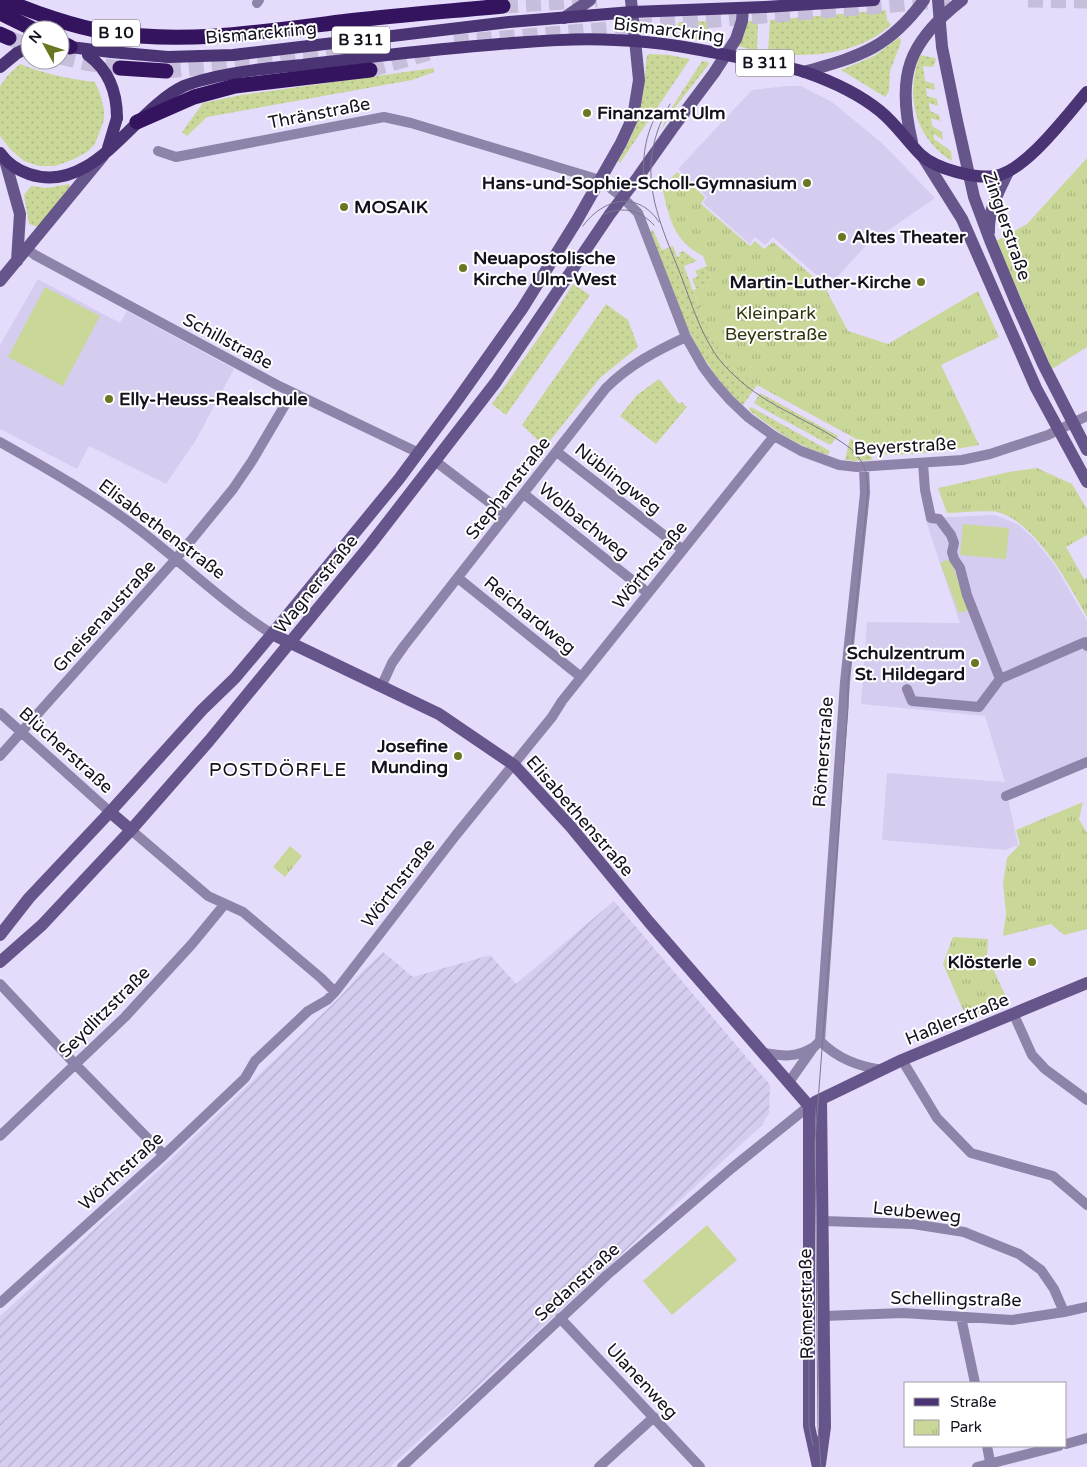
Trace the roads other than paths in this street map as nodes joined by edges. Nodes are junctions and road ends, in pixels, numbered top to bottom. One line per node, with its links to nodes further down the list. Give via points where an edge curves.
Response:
1 (5, 0): 8 (highway, B 10, via 105,32 173,38 225,36)
2 (590, 0): 11 (street)
3 (874, 0): 7 (main road, Bismarckring / B 311)
4 (924, 0): 23 (street, via 900,29 876,47)
5 (938, 0): 12 (street, Zinglerstraße)
6 (962, 0): 12 (street)
7 (743, 4): 9 (main road, Bismarckring / B 311); 18 (street, Wagnerstraße, via 739,33)
8 (502, 6)
9 (631, 6): 11 (main road, Bismarckring / B 311); 14 (street, Wagnerstraße)
10 (0, 13): 13 (highway)
11 (564, 18): 15 (main road, Bismarckring / B 311, via 233,56 168,57)
12 (939, 18): 26 (street, via 918,46 908,67 906,120); 32 (street, Zinglerstraße, via 942,47)
13 (20, 23)
14 (636, 41): 18 (main road, Bismarckring / B 311); 25 (main road, Bismarckring / B 311, via 508,44 231,73 186,85 152,107); 33 (street, Wagnerstraße, via 639,80 633,117)
15 (70, 45)
16 (70, 47): 28 (main road, bridge, via 101,67 114,88 117,118)
17 (20, 52): 19 (main road)
18 (726, 55): 23 (main road, Bismarckring / B 311); 34 (street, Wagnerstraße)
19 (0, 67)
20 (120, 68): 22 (highway, B 10)
21 (370, 70): 25 (highway, via 236,86 194,97)
22 (166, 71)
23 (804, 72): 26 (main road, B 311, via 873,106)
24 (1087, 92): 31 (main road, via 1037,148)
25 (137, 122): 28 (main road, Bismarckring / B 311)
26 (912, 142): 30 (main road, B 311)
27 (158, 151): 33 (street, Thränstraße, via 176,157 384,117)
28 (106, 152): 29 (main road, B 311, via 86,168 54,178 20,171); 36 (street)
29 (3, 157): 37 (street, via 20,214)
30 (923, 157): 32 (main road); 43 (street, Zinglerstraße / B 311, via 954,204)
31 (1008, 172): 32 (main road, via 998,176); 35 (street, via 990,214)
32 (970, 175): 35 (street, Zinglerstraße)
33 (600, 180): 34 (street); 48 (street, Wagnerstraße, via 522,309)
34 (622, 197): 39 (street, Beyerstraße, via 640,217); 49 (street, Wagnerstraße, via 496,382)
35 (990, 240): 42 (street, Zinglerstraße)
36 (27, 249): 37 (street); 40 (street, Schillstraße)
37 (17, 261): 38 (street)
38 (0, 281)
39 (686, 337): 44 (street, Beyerstraße, via 722,391 742,412); 47 (street, Stephanstraße, via 647,356 613,381)
40 (292, 393): 48 (street, Schillstraße); 56 (street, Gneisenaustraße, via 233,489)
41 (1087, 416): 42 (street, Beyerstraße)
42 (1073, 424): 43 (street, Beyerstraße); 46 (street, Zinglerstraße)
43 (1058, 430): 50 (street, Beyerstraße, via 981,456); 52 (street, Zinglerstraße)
44 (774, 436): 51 (street, Beyerstraße, via 812,456 839,465); 55 (street, Wörthstraße)
45 (0, 442): 56 (street, Elisabethenstraße, via 106,506)
46 (1087, 450)
47 (557, 452): 53 (street, Stephanstraße); 55 (street, Nüblingweg)
48 (419, 453): 59 (street, Wagnerstraße)
49 (435, 461): 54 (street); 60 (street, Wagnerstraße)
50 (923, 463): 51 (street, Beyerstraße); 63 (street, via 931,518 939,519 951,535 954,559)
51 (864, 467): 81 (street, Römerstraße, via 865,493 846,682)
52 (1087, 482)
53 (524, 494): 54 (street, Stephanstraße); 58 (street, Wolbachweg)
54 (506, 515): 57 (street, Stephanstraße)
55 (683, 550): 58 (street, Wörthstraße)
56 (175, 560): 59 (street, Elisabethenstraße); 67 (street, Gneisenaustraße)
57 (458, 578): 62 (street, Reichardweg); 64 (street, Stephanstraße, via 404,646)
58 (648, 593): 62 (street, Wörthstraße)
59 (272, 634): 60 (street, Elisabethenstraße); 72 (street, Wagnerstraße)
60 (290, 644): 64 (street, Elisabethenstraße); 73 (street, Wagnerstraße)
61 (1087, 646): 63 (street, via 1085,642)
62 (581, 677): 70 (street, Wörthstraße)
63 (1000, 679): 65 (street, via 979,707 912,701)
64 (381, 687): 70 (street, Elisabethenstraße, via 439,714)
65 (906, 689)
66 (0, 713): 67 (street, Blücherstraße)
67 (22, 732): 68 (street, Gneisenaustraße); 72 (street, Blücherstraße)
68 (0, 756)
69 (1087, 762): 71 (street)
70 (514, 765): 79 (street, Wörthstraße); 82 (street, Elisabethenstraße, via 571,826 649,922)
71 (1006, 796)
72 (110, 812): 73 (street); 75 (street, Wagnerstraße, via 29,898)
73 (131, 830): 74 (street, via 194,885); 76 (street, Wagnerstraße, via 42,925)
74 (224, 904): 79 (street, via 243,912); 84 (street, Seydlitzstraße, via 125,1017)
75 (0, 935)
76 (0, 962)
77 (0, 984): 84 (street)
78 (1087, 984): 80 (street, Haßlerstraße)
79 (335, 992): 92 (street, Wörthstraße, via 308,1011 255,1061 245,1078)
80 (1014, 1015): 83 (street, Haßlerstraße); 88 (street, via 1032,1056)
81 (817, 1044): 82 (street, via 794,1056); 85 (street, via 862,1067); 86 (street)
82 (764, 1053): 86 (street, Elisabethenstraße)
83 (902, 1060): 85 (street, Haßlerstraße); 93 (street, via 937,1118 971,1153 1053,1176)
84 (75, 1064): 90 (street, Seydlitzstraße); 92 (street)
85 (882, 1070): 87 (street, Haßlerstraße)
86 (788, 1082): 89 (street, Elisabethenstraße)
87 (821, 1099): 89 (street, Haßlerstraße); 91 (street)
88 (1087, 1100)
89 (809, 1106): 91 (street); 100 (street, Sedanstraße, via 638,1248)
90 (0, 1136)
91 (815, 1141): 94 (street, Römerstraße); 111 (street, Römerstraße, via 810,1426)
92 (164, 1155): 95 (street, Wörthstraße)
93 (1087, 1204)
94 (823, 1221): 97 (street, Leubeweg, via 913,1224 964,1232 1019,1254 1041,1270); 98 (street, Römerstraße)
95 (0, 1303)
96 (1087, 1307): 97 (street, Schellingstraße)
97 (1064, 1312): 99 (street, Schellingstraße, via 1012,1320)
98 (824, 1316): 99 (street, Schellingstraße, via 903,1313); 111 (street, Römerstraße, via 825,1427)
99 (961, 1317): 101 (street)
100 (560, 1318): 102 (street, Ulanenweg); 108 (street, Sedanstraße)
101 (974, 1382)
102 (654, 1417): 109 (street); 110 (street, Ulanenweg)
103 (1087, 1438): 104 (street)
104 (1067, 1444)
105 (987, 1447): 107 (street)
106 (1055, 1447): 107 (street)
107 (991, 1465): 112 (street)
108 (402, 1467)
109 (599, 1467)
110 (700, 1467)
111 (819, 1467)
112 (977, 1467)

